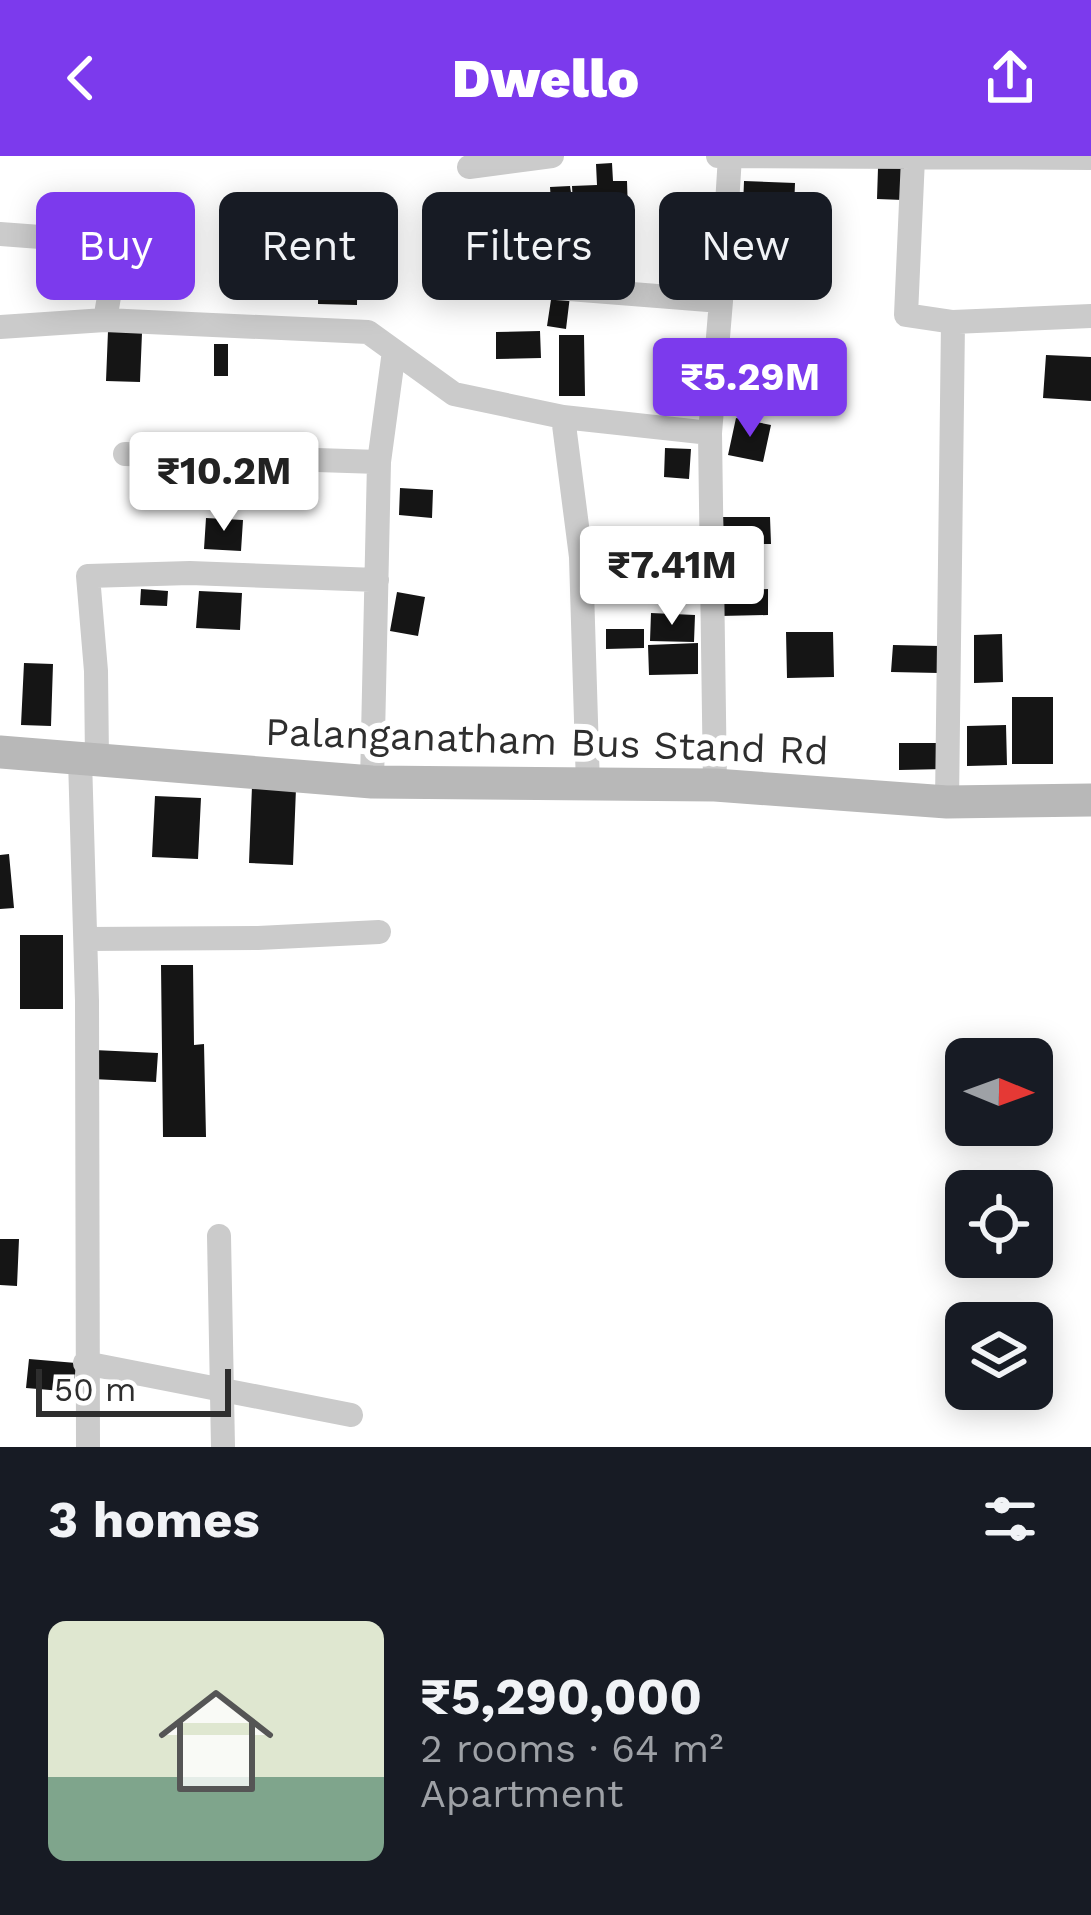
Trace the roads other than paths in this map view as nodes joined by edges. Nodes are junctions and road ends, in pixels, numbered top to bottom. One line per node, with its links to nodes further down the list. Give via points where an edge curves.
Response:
1 (552, 156): 2 (street)
2 (535, 157): 6 (street)
3 (726, 157): 4 (street); 9 (street)
4 (913, 158): 5 (street); 12 (street, via 906,315)
5 (1091, 158)
6 (469, 167)
7 (0, 234): 11 (street, via 68,239 83,250 110,291)
8 (635, 294): 9 (street)
9 (721, 301): 16 (street)
10 (1091, 316): 12 (street)
11 (105, 320): 13 (street); 14 (street, via 368,332)
12 (953, 322): 26 (street)
13 (0, 327)
14 (394, 351): 15 (street, via 454,394); 18 (street)
15 (563, 417): 16 (street); 24 (street, via 581,557)
16 (710, 433): 23 (street)
17 (125, 454): 18 (street)
18 (379, 462): 19 (street)
19 (377, 580): 21 (street, via 88,576 96,671); 22 (street)
20 (0, 752): 21 (street, Palanganatham Bus Stand Rd)
21 (89, 759): 22 (street, Palanganatham Bus Stand Rd); 28 (street)
22 (372, 782): 24 (street, Palanganatham Bus Stand Rd)
23 (715, 785): 24 (street, Palanganatham Bus Stand Rd); 26 (street, Palanganatham Bus Stand Rd)
24 (588, 786)
25 (1091, 800): 26 (street, Palanganatham Bus Stand Rd)
26 (947, 802)
27 (379, 932): 28 (street)
28 (86, 939): 30 (street)
29 (219, 1236): 31 (street)
30 (85, 1363): 31 (street); 33 (street)
31 (222, 1390): 32 (street); 34 (street)
32 (351, 1415)
33 (88, 1447)
34 (224, 1447)

